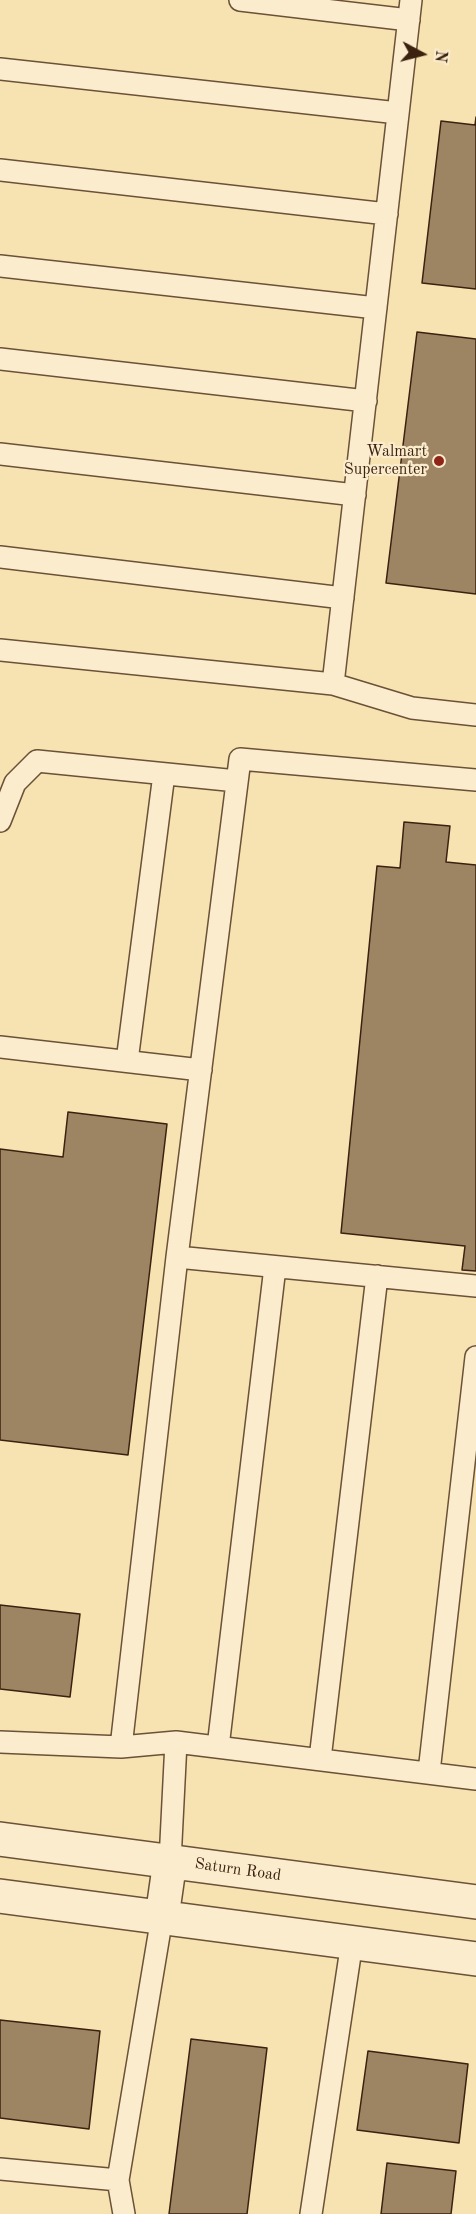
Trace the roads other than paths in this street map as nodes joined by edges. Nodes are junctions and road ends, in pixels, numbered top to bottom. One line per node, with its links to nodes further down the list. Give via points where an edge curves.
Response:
1 (240, 0): 2 (lane)
2 (410, 10): 4 (lane)
3 (0, 69): 4 (lane)
4 (398, 113): 6 (lane)
5 (0, 170): 6 (lane)
6 (387, 214): 8 (lane)
7 (0, 266): 8 (lane)
8 (376, 308): 10 (lane)
9 (0, 359): 10 (lane)
10 (366, 401): 12 (lane)
11 (0, 454): 12 (lane)
12 (355, 495): 14 (lane)
13 (0, 557): 14 (lane)
14 (343, 598): 16 (lane)
15 (0, 650): 16 (lane)
16 (333, 684): 17 (lane, via 412,708)
17 (476, 716)
18 (164, 774): 20 (lane); 21 (lane, via 37,761 15,783); 23 (lane)
19 (476, 780): 20 (lane, via 240,759)
20 (237, 781): 24 (lane)
21 (0, 821)
22 (0, 1047): 23 (lane)
23 (128, 1062): 24 (lane)
24 (201, 1071): 25 (lane)
25 (177, 1257): 26 (lane); 32 (lane)
26 (276, 1267): 27 (lane); 33 (lane)
27 (377, 1276): 28 (lane); 34 (lane)
28 (476, 1286)
29 (476, 1357): 35 (lane)
30 (0, 1742): 32 (lane)
31 (176, 1742): 32 (lane); 33 (lane); 38 (lane)
32 (121, 1747)
33 (218, 1748): 34 (lane)
34 (320, 1759): 35 (lane)
35 (429, 1772): 36 (lane)
36 (476, 1779)
37 (0, 1839): 38 (street, Saturn Road)
38 (170, 1861): 40 (street, Saturn Road); 41 (street)
39 (0, 1896): 41 (street)
40 (476, 1902)
41 (162, 1917): 42 (street); 45 (lane)
42 (352, 1942): 43 (street); 47 (lane)
43 (476, 1959)
44 (0, 2169): 45 (lane)
45 (118, 2180): 46 (lane)
46 (124, 2214)
47 (311, 2214)

